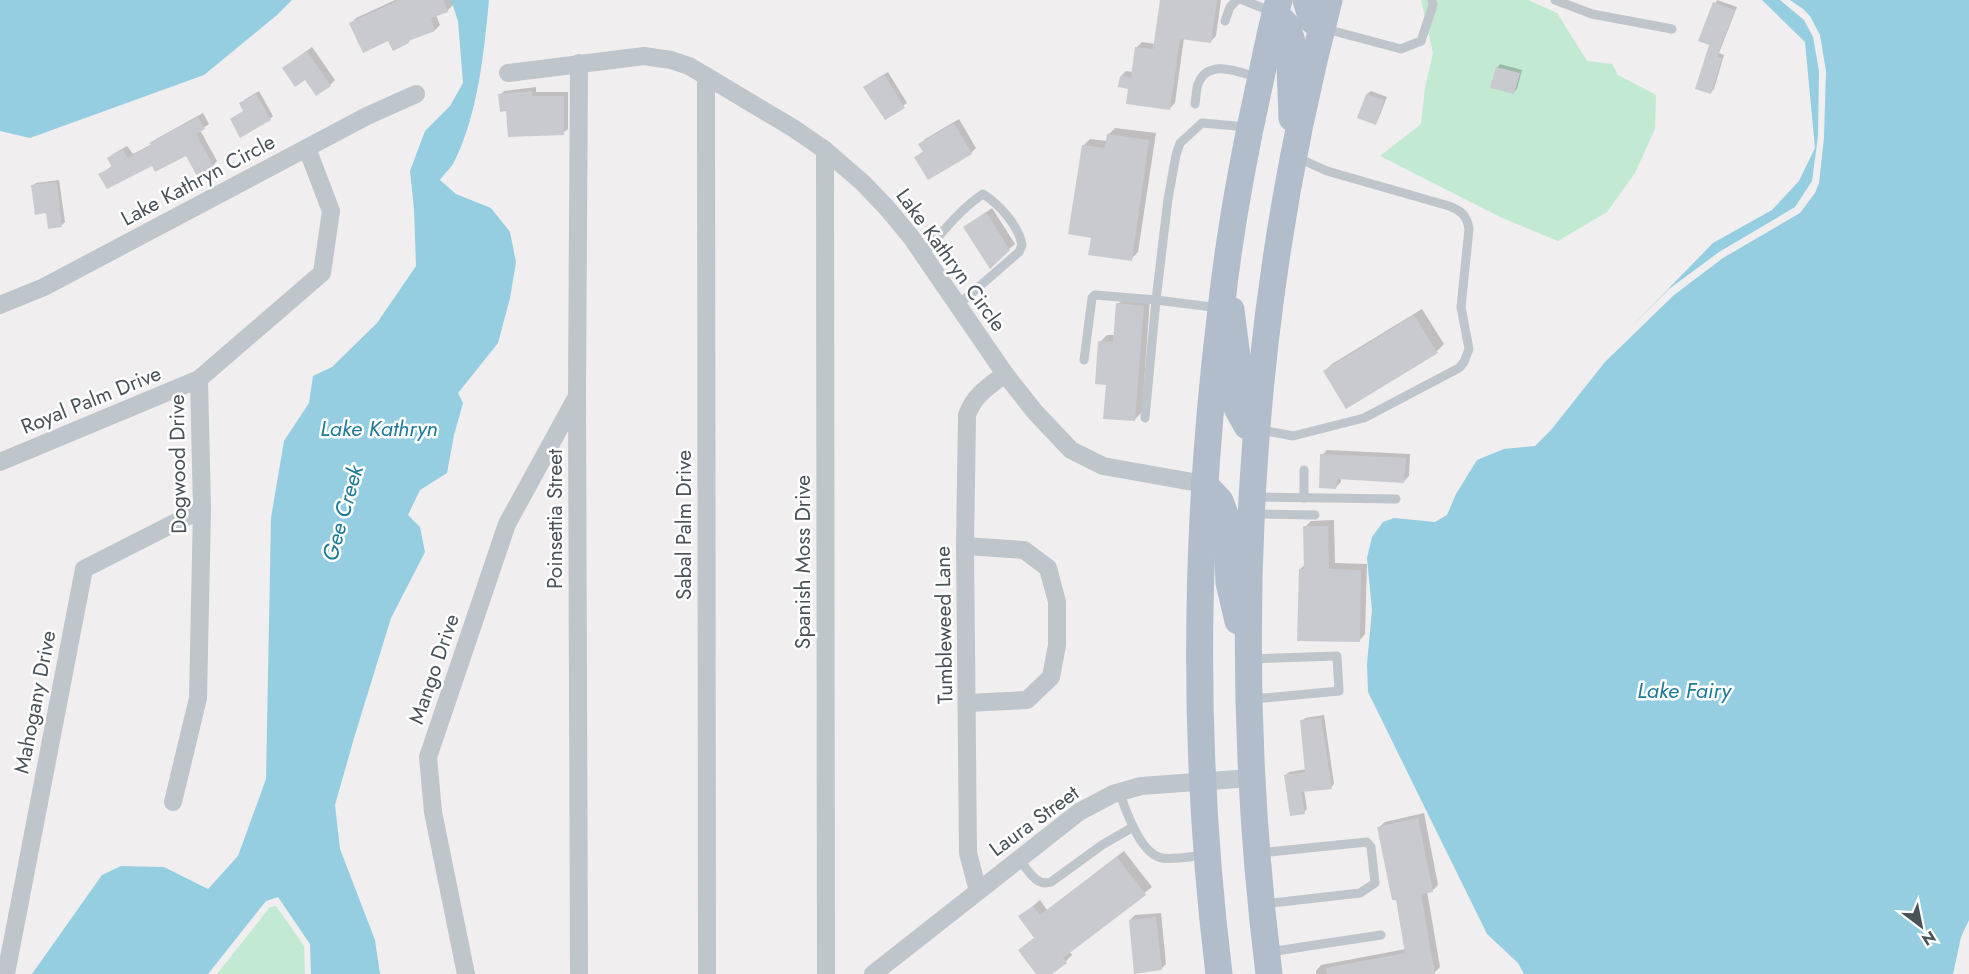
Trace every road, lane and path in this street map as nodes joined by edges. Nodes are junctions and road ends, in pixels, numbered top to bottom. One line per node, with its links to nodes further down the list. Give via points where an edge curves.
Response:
1 (1237, 0): 8 (lane)
2 (1243, 0): 7 (lane)
3 (1306, 0): 9 (main road, via 1312,20)
4 (1329, 0): 9 (main road)
5 (1432, 0): 9 (lane, via 1421,40 1401,49)
6 (1555, 0): 10 (lane, via 1592,14)
7 (1277, 7): 14 (main road); 20 (main road, via 1293,45 1290,66)
8 (1225, 21)
9 (1322, 28): 20 (main road)
10 (1672, 29)
11 (579, 63): 12 (street, Lake Kathryn Circle); 13 (street, Lake Kathryn Circle, via 644,57 671,60); 30 (street, Poinsettia Street)
12 (508, 73)
13 (706, 76): 19 (street, Lake Kathryn Circle); 60 (street, Sabal Palm Drive)
14 (1261, 78): 16 (lane, via 1213,68 1198,84); 17 (main road)
15 (416, 94): 18 (street, Lake Kathryn Circle)
16 (1196, 104)
17 (1250, 128): 22 (main road); 23 (lane, via 1202,123 1180,143 1168,199)
18 (307, 148): 24 (street, Lake Kathryn Circle, via 44,287); 29 (street, Dogwood Drive, via 331,211 322,273)
19 (825, 150): 21 (street, Lake Kathryn Circle, via 887,208); 61 (street, Spanish Moss Drive)
20 (1294, 156): 32 (main road); 32 (lane, via 1327,171 1449,206 1463,214 1468,229 1461,308 1469,349 1459,368 1364,418 1293,436)
21 (923, 254): 25 (street, Lake Kathryn Circle); 25 (lane, via 959,212 983,194 1004,212 1017,231 1022,245 1019,252)
22 (1226, 268): 26 (main road); 32 (main road, via 1238,365 1237,408 1247,426)
23 (1156, 300): 26 (lane); 27 (lane, via 1095,295); 31 (lane)
24 (0, 305)
25 (958, 305): 28 (street, Lake Kathryn Circle)
26 (1221, 308): 35 (main road)
27 (1084, 360)
28 (1005, 374): 35 (street, Lake Kathryn Circle, via 1056,437 1086,459 1103,466); 41 (street, Tumbleweed Lane, via 978,395 967,415)
29 (200, 379): 33 (street, Royal Palm Drive); 39 (street, Dogwood Drive)
30 (577, 396): 58 (street, Mango Drive, via 507,524 428,756 433,812); 59 (street, Poinsettia Street)
31 (1145, 418)
32 (1256, 429): 38 (main road)
33 (0, 462)
34 (1304, 470): 36 (lane)
35 (1204, 484): 42 (main road, via 1220,501 1226,517 1230,583); 46 (main road, via 1200,604)
36 (1304, 498): 37 (lane); 38 (lane)
37 (1396, 499)
38 (1251, 505): 40 (lane); 42 (main road)
39 (202, 509): 48 (street, Dogwood Drive, via 198,698); 57 (street, Mahogany Drive, via 84,569)
40 (1315, 515)
41 (965, 546): 44 (street, Tumbleweed Lane); 44 (street, via 1024,550 1048,568 1057,602 1057,645 1051,677 1027,700)
42 (1248, 662): 43 (main road); 43 (lane, via 1337,656 1339,691)
43 (1249, 699): 45 (main road)
44 (967, 703): 53 (street, Tumbleweed Lane, via 968,853)
45 (1251, 778): 46 (street, Laura Street); 50 (main road)
46 (1203, 780): 47 (street, Laura Street); 51 (main road)
47 (1119, 792): 49 (lane); 52 (street, Laura Street, via 1079,813)
48 (173, 802)
49 (1133, 827): 51 (lane, via 1161,858); 52 (lane, via 1045,884 1039,883)
50 (1257, 854): 54 (main road); 54 (lane, via 1367,842 1375,883 1360,893)
51 (1208, 855): 63 (main road)
52 (1019, 859): 53 (street, Laura Street)
53 (978, 891): 62 (street, Laura Street)
54 (1260, 904): 56 (main road)
55 (1381, 935): 56 (lane)
56 (1268, 963)
57 (6, 974)
58 (466, 974)
59 (579, 974)
60 (707, 974)
61 (826, 974)
62 (873, 974)
63 (1219, 974)

